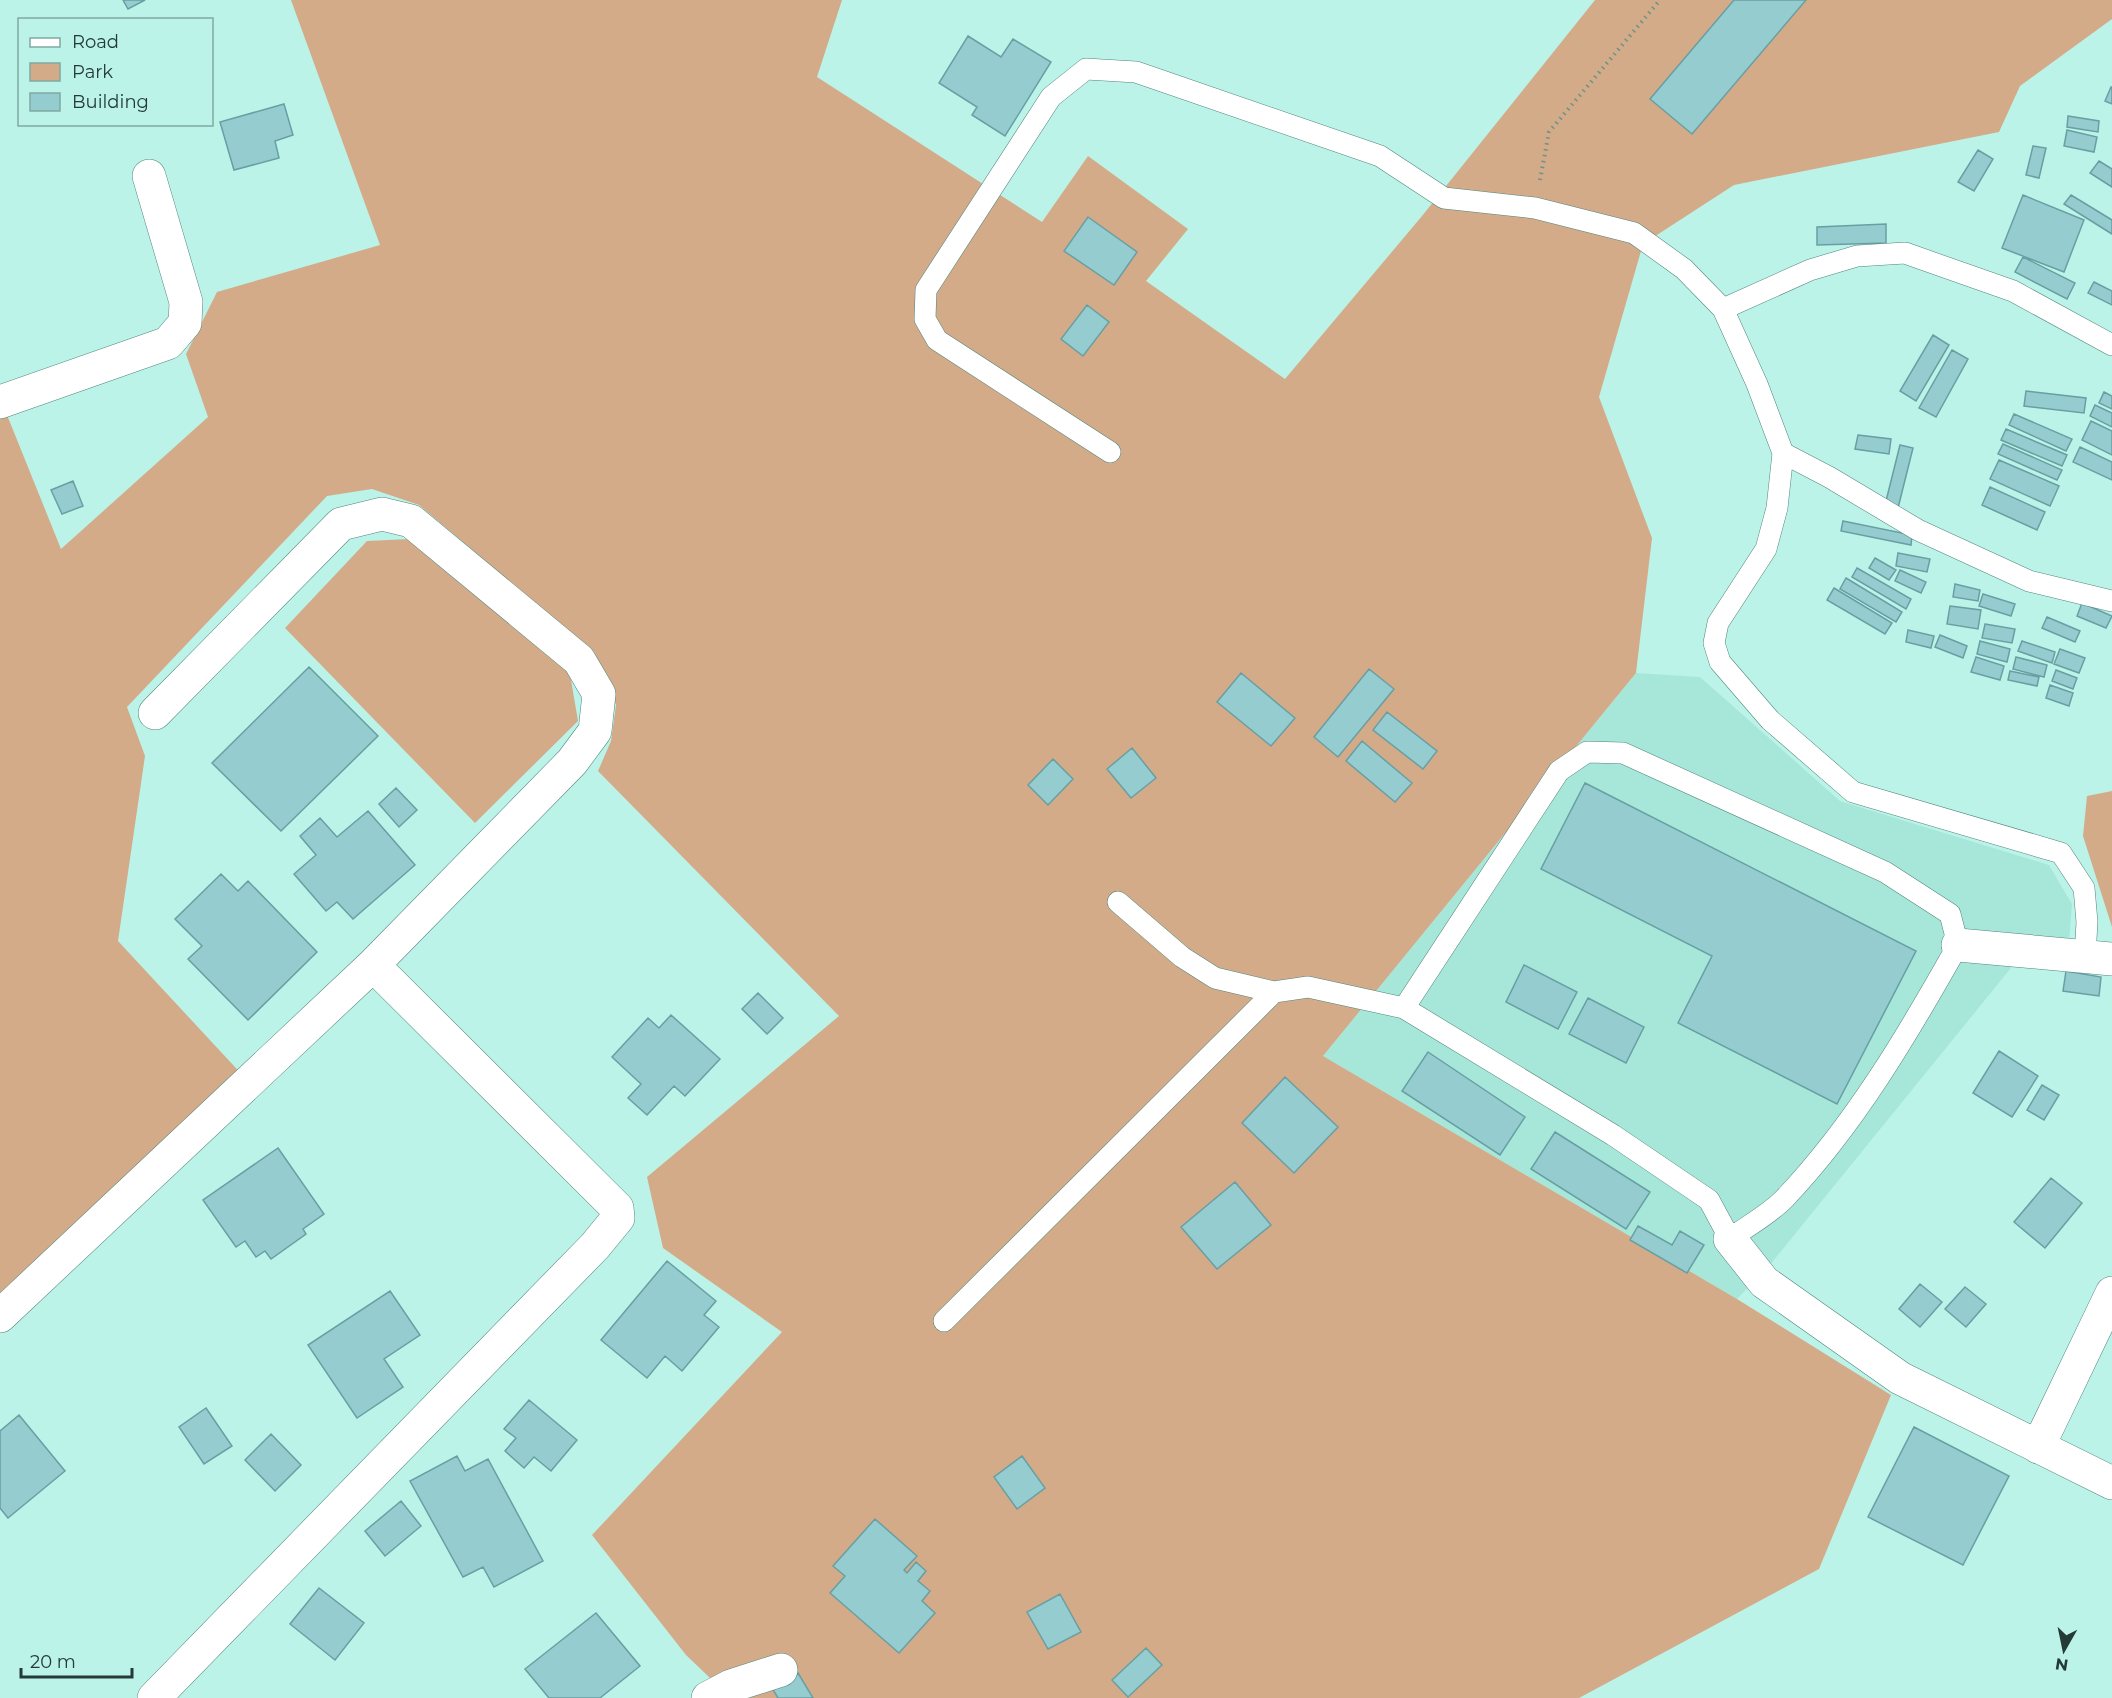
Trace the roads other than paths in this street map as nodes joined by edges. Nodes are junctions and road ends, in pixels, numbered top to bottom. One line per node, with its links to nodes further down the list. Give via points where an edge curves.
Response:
1 (149, 176): 4 (street, via 186,302 185,323 168,343)
2 (1723, 309): 3 (lane, via 1810,270 1857,256 1905,253 2013,291); 5 (lane, via 1684,269 1634,233 1535,208 1444,198 1380,156 1136,72 1086,69 1052,97 926,290 925,319 937,340); 6 (lane)
3 (2112, 345)
4 (0, 402)
5 (1110, 452)
6 (1783, 453): 7 (lane, via 1918,530 2019,576); 11 (lane, via 1777,508 1766,549 1718,623 1714,643 1720,662 1770,720 1853,792 2061,853 2084,888 2087,922)
7 (2112, 601)
8 (155, 713): 12 (street, via 341,524 382,514 411,521 579,660 599,694 595,731 572,762)
9 (1118, 902): 13 (lane, via 1182,957 1215,978)
10 (1958, 945): 11 (street); 14 (lane, via 1950,914 1885,872 1623,753 1587,752 1559,771); 15 (lane, via 1856,1112 1784,1199)
11 (2098, 958)
12 (374, 965): 17 (street); 22 (street, via 617,1208 618,1218)
13 (1274, 992): 14 (lane, via 1308,987); 18 (lane)
14 (1404, 1008): 15 (lane, via 1613,1135 1709,1200)
15 (1730, 1239): 19 (street, via 1764,1282 1900,1378)
16 (2112, 1293): 19 (street)
17 (0, 1316)
18 (944, 1321)
19 (2038, 1447): 20 (street)
20 (2112, 1483)
21 (781, 1670): 23 (street)
22 (154, 1698)
23 (708, 1698)

